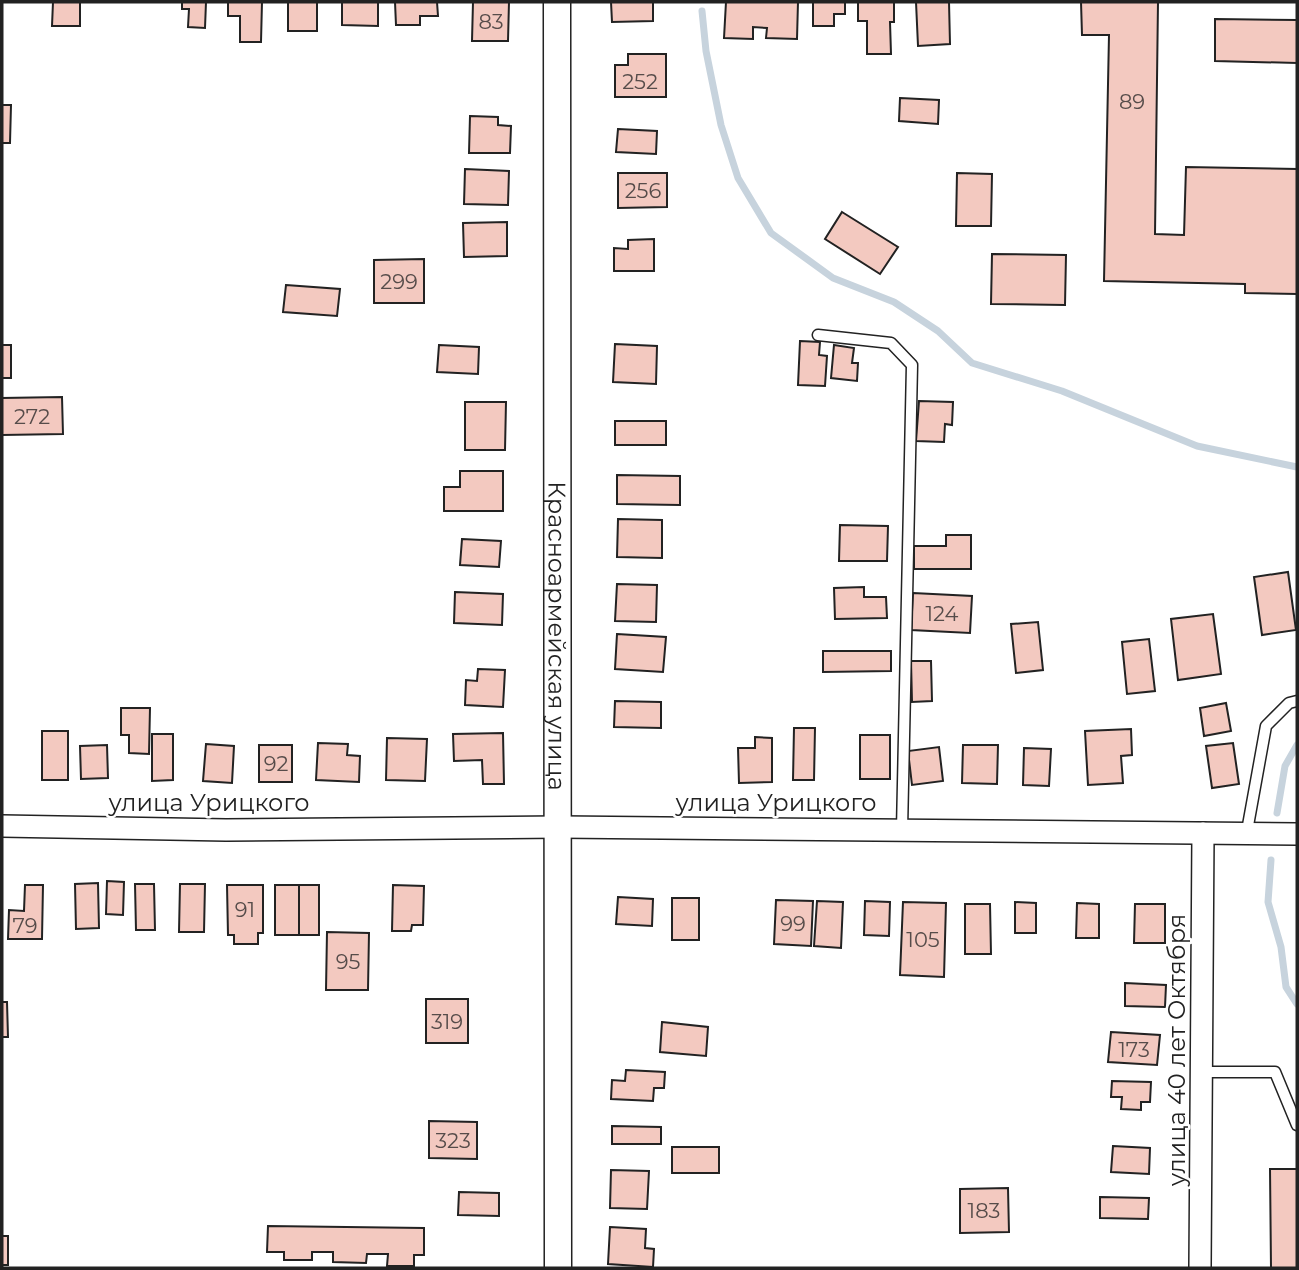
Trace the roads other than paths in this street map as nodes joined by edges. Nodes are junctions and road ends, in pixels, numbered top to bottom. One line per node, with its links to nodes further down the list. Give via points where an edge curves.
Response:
1 (557, 2): 5 (street, Красноармейская улица)
2 (818, 335): 6 (lane, via 891,343 912,365)
3 (1297, 701): 7 (lane, via 1266,726)
4 (2, 826): 5 (street, улица Урицкого, via 226,830)
5 (560, 827): 6 (street, улица Урицкого); 12 (street, Красноармейская улица)
6 (902, 830): 8 (street, улица Урицкого)
7 (1247, 831): 8 (street, улица Урицкого); 9 (street, улица Урицкого)
8 (1203, 833): 10 (street, улица 40 лет Октября)
9 (1297, 834)
10 (1203, 1072): 11 (lane, via 1275,1072); 13 (street, улица 40 лет Октября)
11 (1297, 1125)
12 (558, 1268)
13 (1200, 1268)

